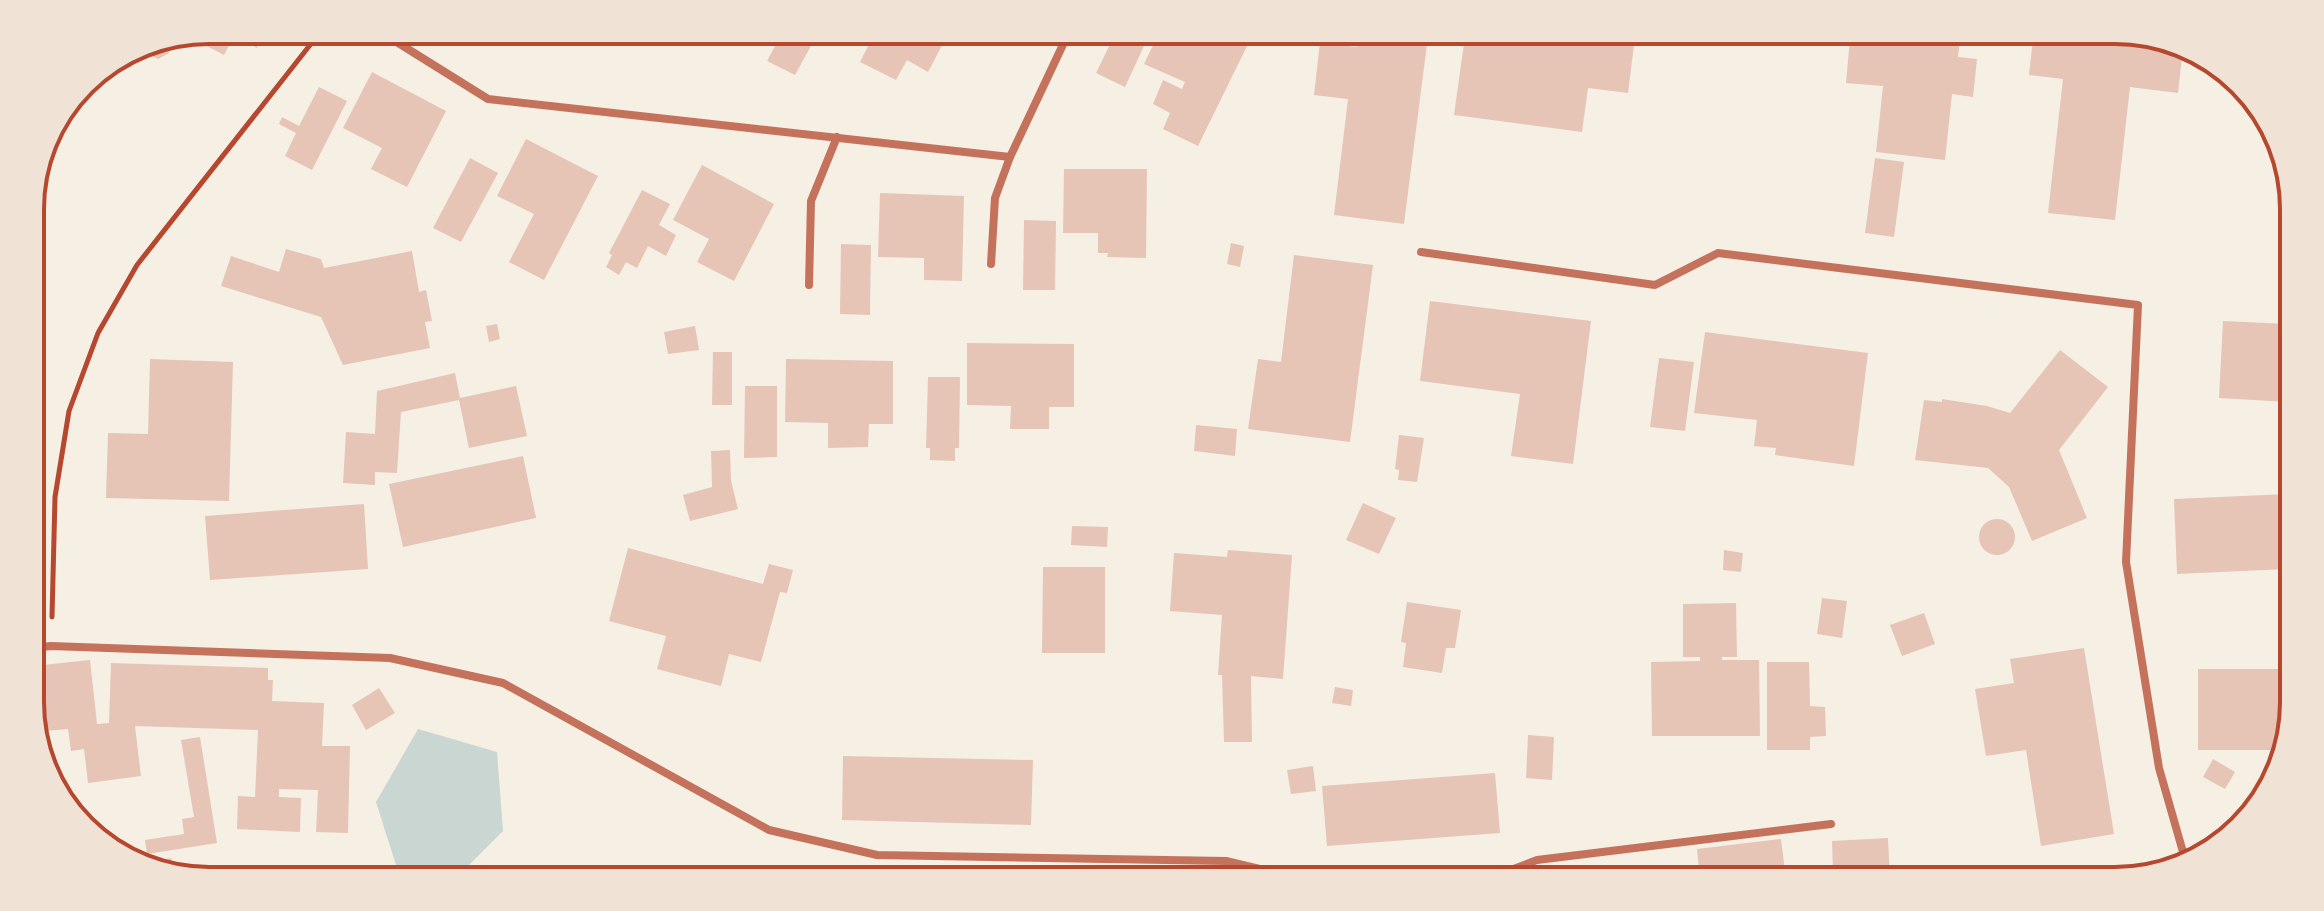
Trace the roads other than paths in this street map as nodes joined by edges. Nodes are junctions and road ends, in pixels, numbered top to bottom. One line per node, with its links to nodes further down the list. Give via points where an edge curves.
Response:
1 (400, 44): 3 (street, via 488,99)
2 (1063, 44): 4 (street)
3 (837, 137): 4 (street); 7 (street, via 811,201)
4 (1010, 157): 6 (street, via 995,198)
5 (1421, 252): 10 (street, via 1655,285 1718,253 2138,305 2126,562 2159,768)
6 (991, 264)
7 (809, 285)
8 (44, 647): 11 (street, via 390,658 503,683 769,830 877,855 1226,861)
9 (1831, 824): 12 (street, via 1537,860)
10 (2183, 852)
11 (1251, 867)
12 (1519, 867)

